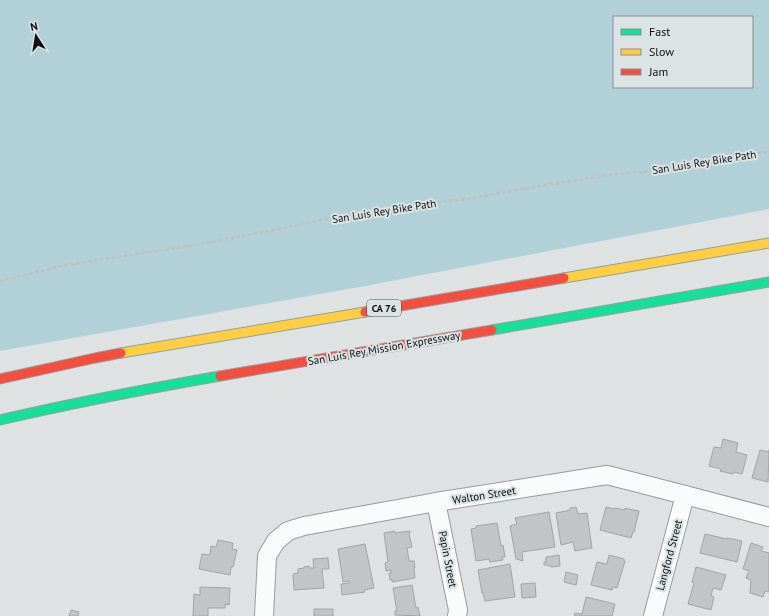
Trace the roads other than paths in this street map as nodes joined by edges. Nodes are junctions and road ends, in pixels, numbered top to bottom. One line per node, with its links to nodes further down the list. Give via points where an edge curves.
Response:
1 (769, 243): 3 (highway, CA 76, via 102,357)
2 (769, 282): 4 (highway, San Luis Rey Mission Expressway, via 151,388 46,408)
3 (0, 379)
4 (0, 420)
5 (685, 495): 6 (street, Walton Street, via 607,475); 7 (street, Walton Street); 10 (street, Langford Street)
6 (436, 502): 8 (street, Walton Street, via 288,531 276,541 268,556); 9 (street, Papin Street, via 458,610)
7 (769, 517)
8 (264, 616)
9 (457, 616)
10 (653, 616)

